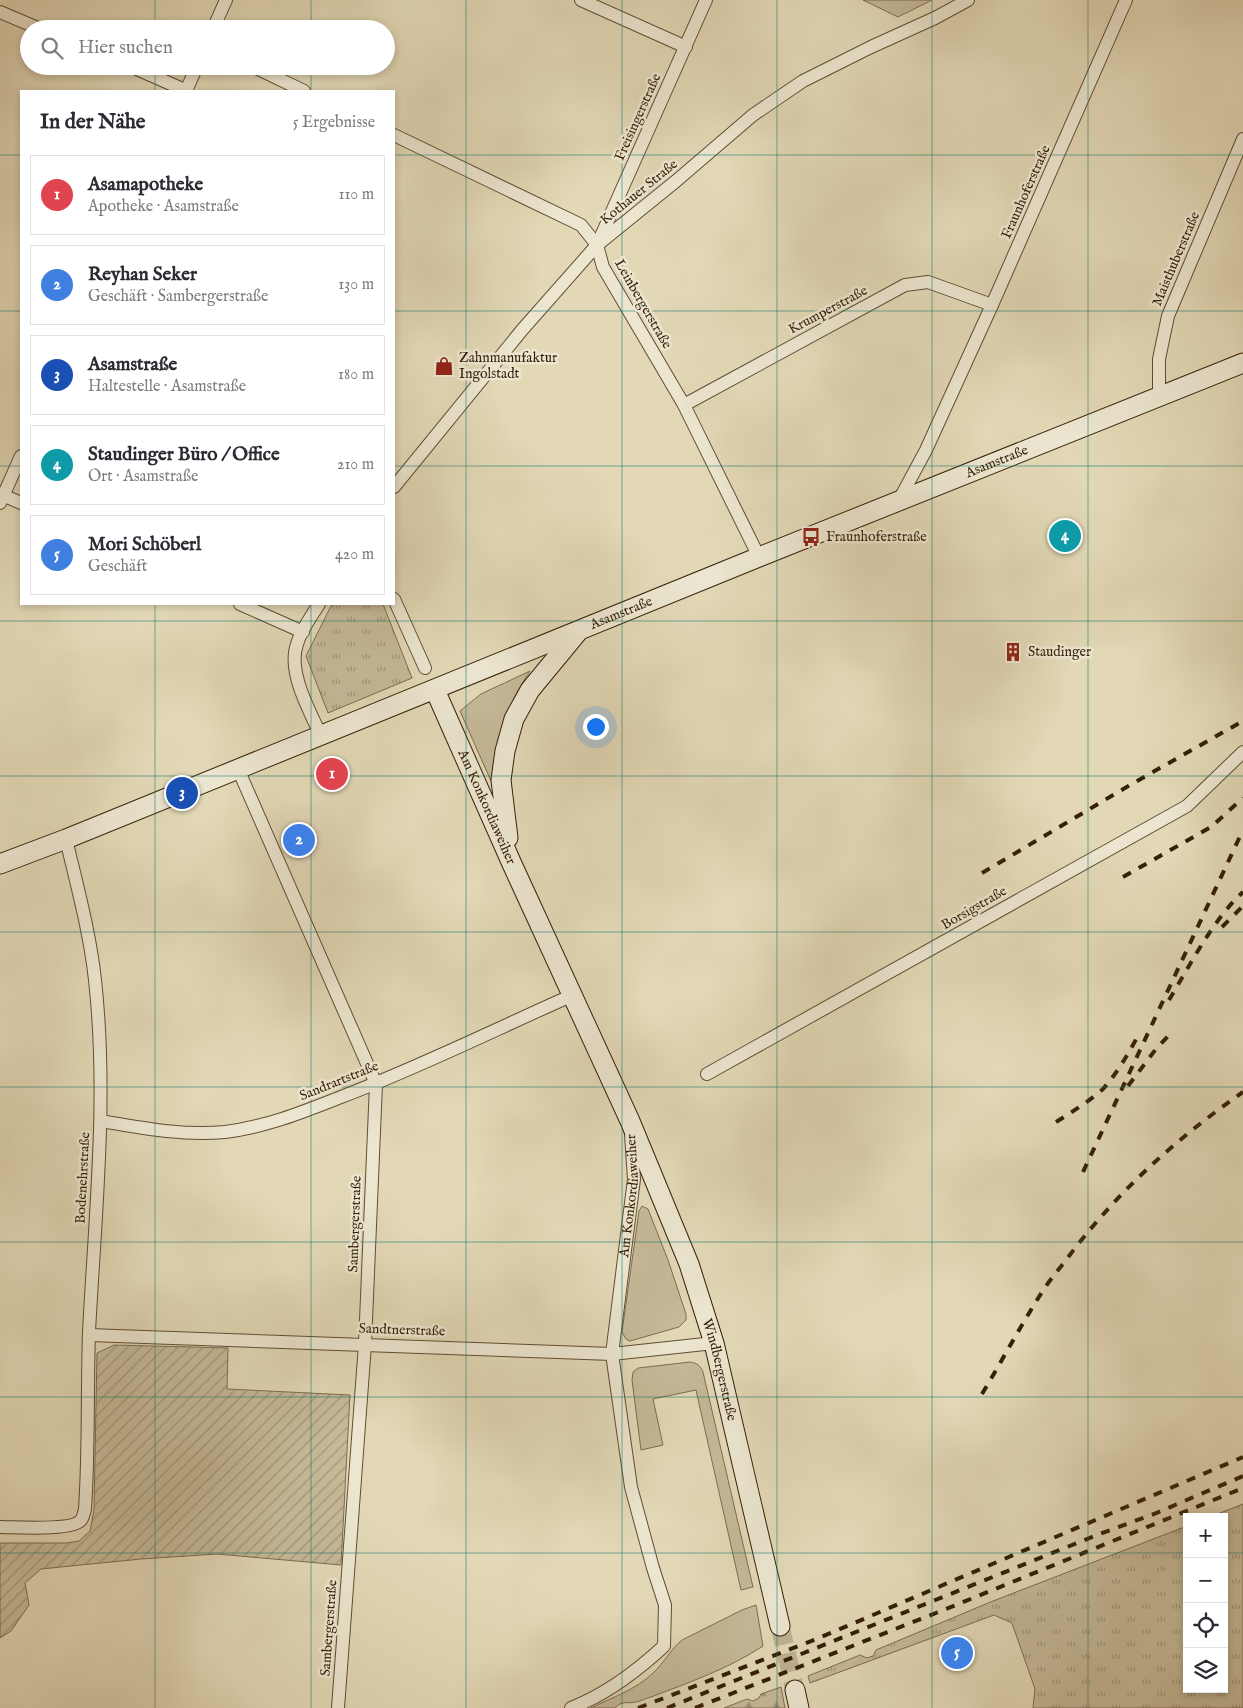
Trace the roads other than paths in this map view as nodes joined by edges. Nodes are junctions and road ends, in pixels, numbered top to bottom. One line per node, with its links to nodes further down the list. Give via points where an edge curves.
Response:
1 (226, 0): 8 (street)
2 (581, 0): 9 (street)
3 (706, 0): 9 (street, Freisingerstraße)
4 (968, 0): 18 (street, Kothauer Straße, via 803,81 754,115)
5 (1126, 0): 19 (street, Fraunhoferstraße)
6 (0, 12): 7 (street)
7 (20, 20)
8 (218, 20)
9 (686, 47): 18 (street, Freisingerstraße)
10 (151, 75): 13 (street)
11 (193, 75): 14 (street)
12 (271, 75): 15 (street)
13 (185, 90)
14 (187, 90)
15 (302, 90)
16 (395, 135): 18 (street, Leinbergerstraße, via 581,225)
17 (1243, 138): 21 (street, Maisthuberstraße, via 1168,316 1159,359)
18 (597, 245): 22 (street, Leinbergerstraße, via 603,267); 24 (street, Kothauer Straße, via 522,330)
19 (992, 305): 22 (street, Krumperstraße, via 928,282 905,285); 26 (street, Fraunhoferstraße, via 926,450)
20 (1243, 363): 21 (street, Asamstraße)
21 (1159, 397): 26 (street, Asamstraße)
22 (684, 404): 28 (street, Leinbergerstraße)
23 (20, 458): 25 (street)
24 (395, 485)
25 (1, 497): 27 (street)
26 (898, 502): 28 (street, Asamstraße)
27 (20, 503)
28 (759, 557): 32 (street, Asamstraße)
29 (395, 601): 34 (street)
30 (242, 605): 33 (street)
31 (318, 605): 33 (street)
32 (580, 631): 35 (street, Asamstraße); 41 (street, via 530,690 514,719 502,780)
33 (302, 632): 36 (street, via 296,645 294,663)
34 (425, 668)
35 (435, 690): 36 (street, Asamstraße); 41 (street, Am Konkordiaweiher)
36 (321, 736): 38 (street, Asamstraße)
37 (1243, 752): 43 (street, Borsigstraße, via 1187,806)
38 (238, 769): 39 (street, Asamstraße); 44 (street, Sambergerstraße)
39 (66, 839): 40 (street, Asamstraße); 45 (street, Bodenehrstraße, via 95,978)
40 (0, 864)
41 (512, 864): 42 (street, Am Konkordiaweiher)
42 (573, 994): 44 (street, Sandrartstraße); 46 (street, Am Konkordiaweiher)
43 (707, 1074)
44 (376, 1084): 45 (street, Sandrartstraße, via 277,1122 225,1132 168,1131); 49 (street, Sambergerstraße)
45 (101, 1121): 47 (street, Bodenehrstraße)
46 (630, 1121): 48 (street, Windbergerstraße, via 689,1264); 50 (street, Am Konkordiaweiher, via 634,1179)
47 (89, 1335): 49 (street, Sandtnerstraße); 51 (street, Bodenehrstraße, via 87,1485 81,1520 73,1525 55,1527)
48 (714, 1343): 50 (street, Sandtnerstraße); 52 (street, Windbergerstraße)
49 (365, 1344): 50 (street, Sandtnerstraße); 53 (street, Sambergerstraße)
50 (612, 1354): 54 (street, Am Konkordiaweiher, via 631,1487 665,1605 664,1646 625,1678)
51 (0, 1527)
52 (780, 1626)
53 (338, 1708)
54 (571, 1708)

